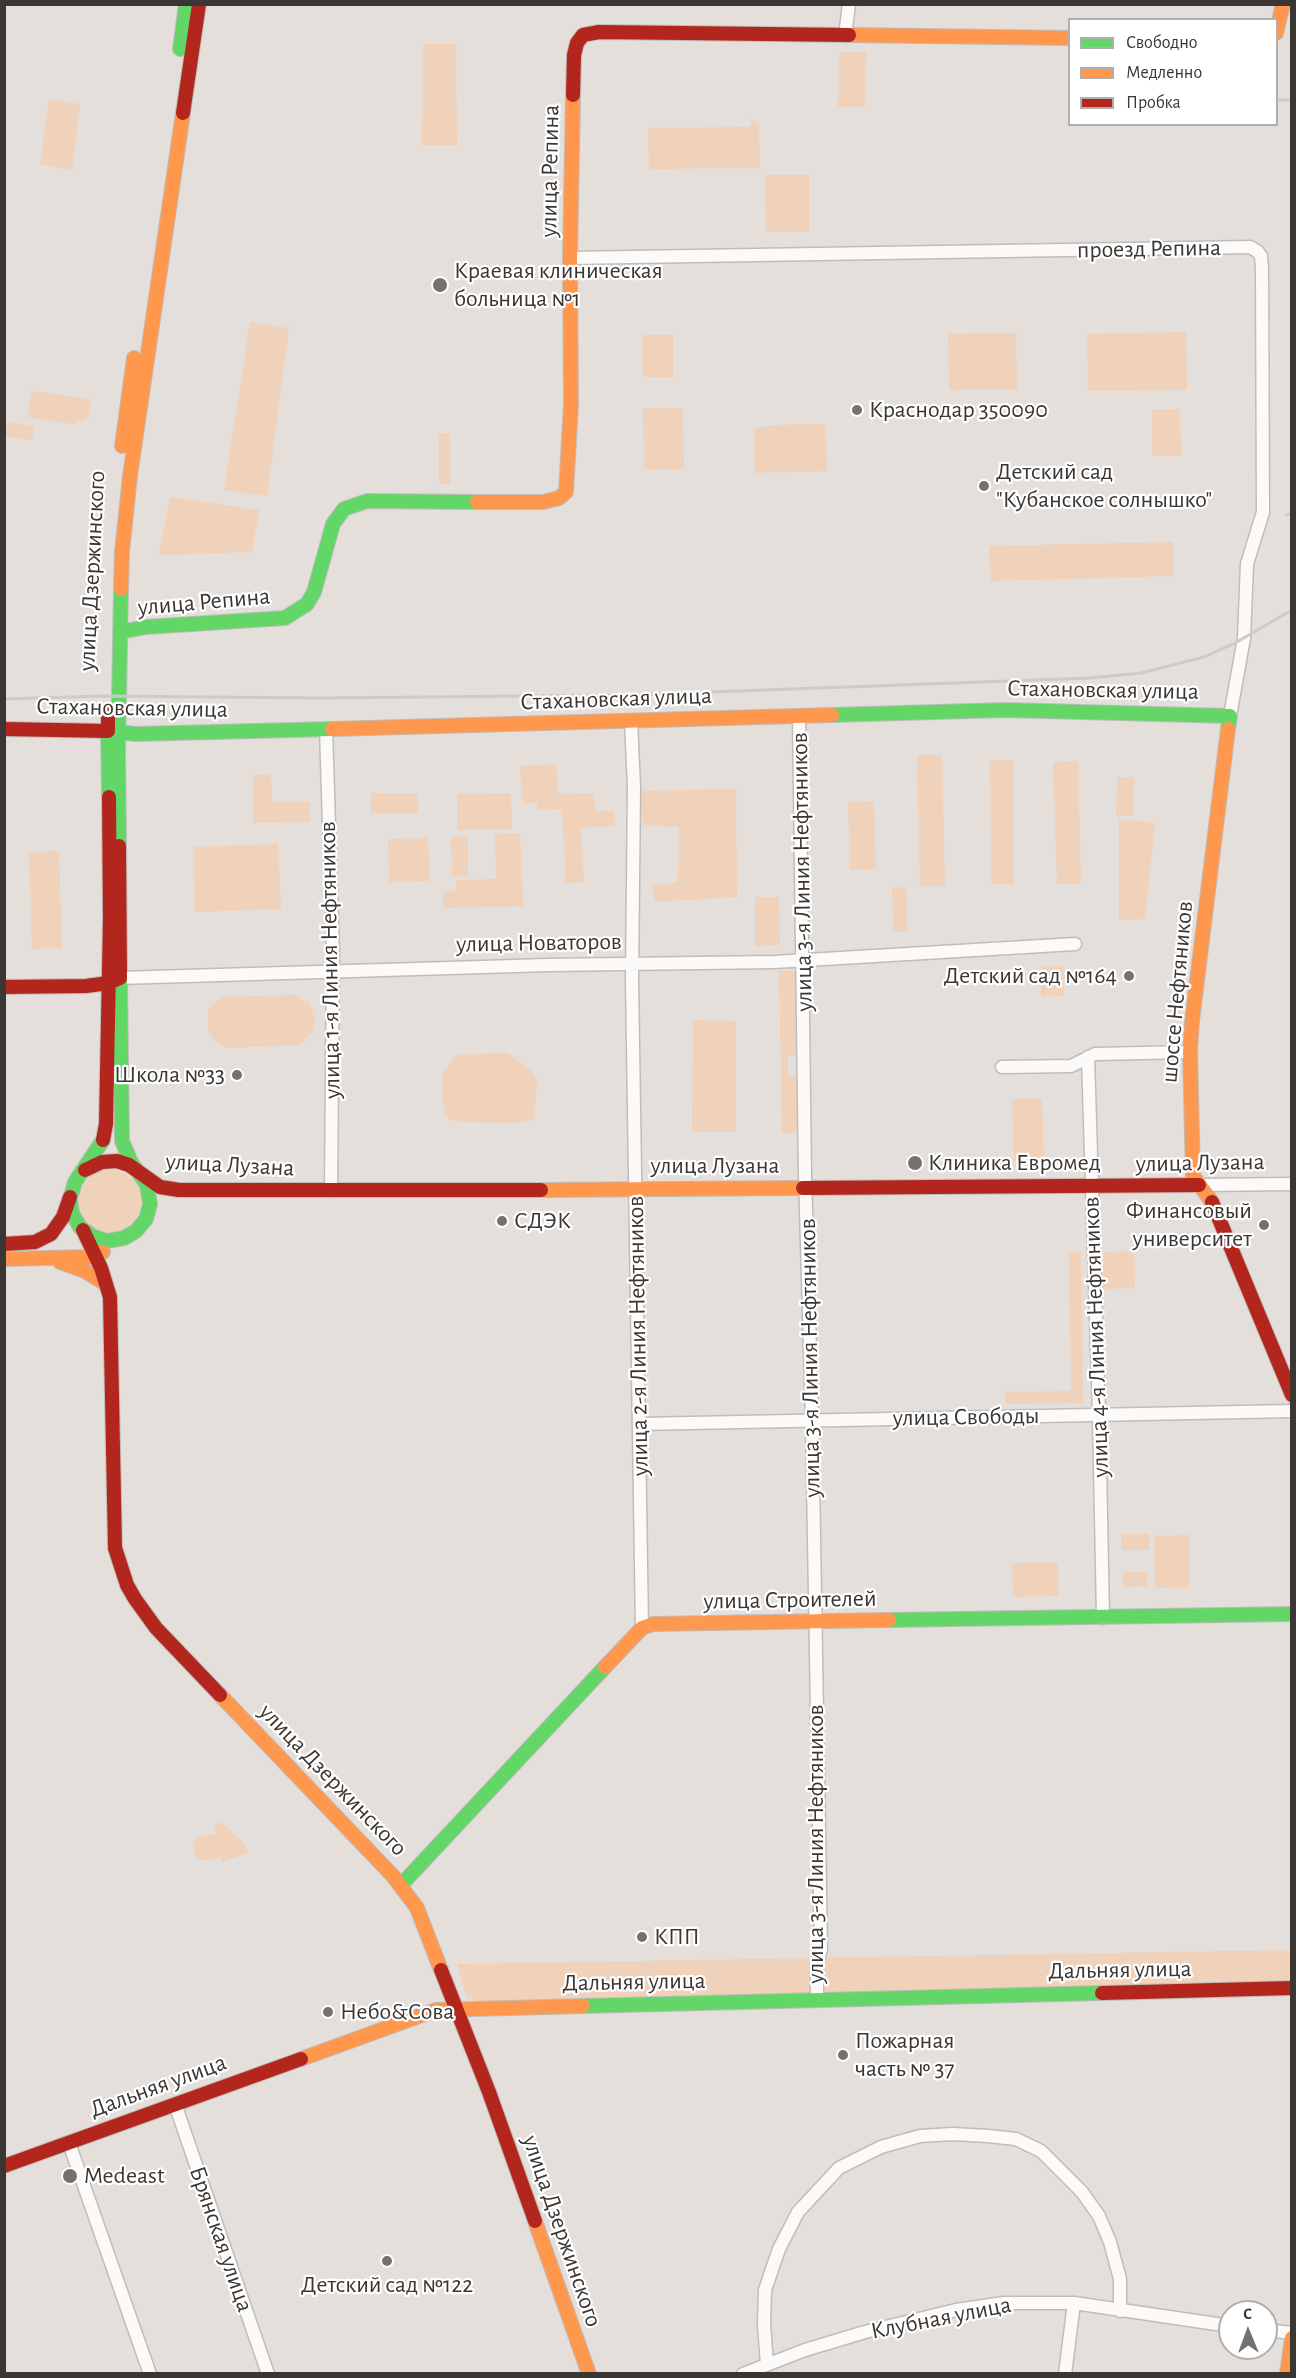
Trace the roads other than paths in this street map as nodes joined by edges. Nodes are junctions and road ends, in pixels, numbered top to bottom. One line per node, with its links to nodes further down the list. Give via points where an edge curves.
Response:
1 (186, 4): 15 (street, улица Дзержинского, via 126,409 111,539)
2 (199, 4): 9 (street, улица Дзержинского, via 130,476 122,552)
3 (849, 4): 6 (street)
4 (1283, 4): 5 (street)
5 (1278, 32)
6 (845, 36): 7 (street, улица Репина); 8 (street, улица Репина, via 599,32 584,35 574,55)
7 (1068, 38)
8 (570, 258): 9 (street, улица Репина, via 568,483 559,498 543,502 367,501 351,505 333,524 314,592 296,612 269,621 146,627); 11 (street, проезд Репина, via 1250,247 1257,250 1262,269 1263,512 1247,564 1244,638)
9 (120, 632): 15 (street, улица Дзержинского)
10 (799, 716): 11 (street, Стахановская улица, via 1006,710); 12 (street, Стахановская улица); 17 (street, улица 3-я Линия Нефтяников)
11 (1230, 716): 22 (street, шоссе Нефтяников)
12 (631, 721): 14 (street, Стахановская улица); 18 (street, улица 2-я Линия Нефтяников)
13 (4, 729): 15 (street, Стахановская улица)
14 (326, 729): 15 (street, Стахановская улица); 19 (street, улица 1-я Линия Нефтяников)
15 (113, 732): 20 (street, улица Дзержинского, via 110,920)
16 (1075, 944): 17 (street, улица Новаторов)
17 (803, 961): 18 (street, улица Новаторов); 31 (street, улица 3-я Линия Нефтяников)
18 (632, 963): 19 (street, улица Новаторов); 30 (street, улица 2-я Линия Нефтяников)
19 (333, 970): 20 (street, улица Новаторов); 32 (street, улица 1-я Линия Нефтяников)
20 (114, 980): 21 (street, улица Новаторов); 25 (street, улица Дзержинского, via 106,1124 102,1143); 26 (street, улица Дзержинского, via 121,1132 128,1157)
21 (4, 987)
22 (1190, 1052): 23 (street, via 1095,1053); 28 (street, шоссе Нефтяников, via 1193,1176)
23 (1088, 1057): 24 (street, via 1071,1066); 29 (street, улица 4-я Линия Нефтяников)
24 (1002, 1067)
25 (81, 1173): 26 (street, via 110,1161); 33 (street, улица Дзержинского)
26 (140, 1173): 32 (street, улица Лузана, via 160,1187 179,1190); 35 (street, улица Дзержинского, via 148,1188 150,1208 142,1226)
27 (1292, 1184): 28 (street, улица Лузана)
28 (1199, 1185): 29 (street, улица Лузана); 41 (street, шоссе Нефтяников, via 1214,1205)
29 (1092, 1186): 31 (street, улица Лузана); 43 (street, улица 4-я Линия Нефтяников)
30 (636, 1189): 31 (street, улица Лузана); 32 (street, улица Лузана); 45 (street, улица 2-я Линия Нефтяников)
31 (806, 1189): 44 (street, улица 3-я Линия Нефтяников)
32 (331, 1191)
33 (71, 1194): 34 (street, улица Дзержинского, via 72,1213); 36 (street, via 63,1217 51,1234 35,1242)
34 (82, 1229): 35 (street, via 103,1240); 37 (street, улица Дзержинского)
35 (124, 1238): 37 (street, улица Дзержинского)
36 (4, 1244)
37 (96, 1257): 38 (street); 40 (street, улица Дзержинского)
38 (44, 1258): 39 (street); 40 (street, via 85,1271)
39 (4, 1259)
40 (106, 1284): 50 (street, улица Дзержинского, via 110,1303 113,1531 128,1585 156,1628)
41 (1292, 1395)
42 (1292, 1411): 43 (street, улица Свободы)
43 (1099, 1414): 44 (street, улица Свободы); 47 (street, улица 4-я Линия Нефтяников)
44 (812, 1420): 45 (street, улица Свободы); 48 (street, улица 3-я Линия Нефтяников)
45 (640, 1424): 49 (street, улица 2-я Линия Нефтяников)
46 (1292, 1614): 47 (street, улица Строителей)
47 (1103, 1618): 48 (street, улица Строителей)
48 (814, 1622): 49 (street, улица Строителей, via 653,1624); 52 (street, улица 3-я Линия Нефтяников, via 821,1945)
49 (642, 1628): 50 (street)
50 (401, 1886): 53 (street, улица Дзержинского, via 424,1922)
51 (1292, 1988): 52 (street, Дальняя улица)
52 (817, 2000): 53 (street, Дальняя улица)
53 (456, 2008): 54 (street, Дальняя улица, via 436,2010); 64 (street, улица Дзержинского)
54 (175, 2104): 55 (street, Дальняя улица); 63 (street, Брянская улица)
55 (69, 2143): 56 (street, Дальняя улица); 62 (street)
56 (4, 2166)
57 (1074, 2308): 58 (street, Клубная улица); 61 (street, Клубная улица, via 1051,2302 956,2310 865,2332); 66 (street)
58 (1120, 2311): 59 (street, Клубная улица); 61 (street, via 1120,2279 1099,2216 1082,2192 1041,2151 1016,2139 953,2134 921,2136 881,2147 839,2168 798,2212 779,2249 765,2290)
59 (1218, 2324)
60 (1292, 2336): 67 (street)
61 (767, 2364): 65 (street, Клубная улица)
62 (150, 2373)
63 (268, 2373)
64 (589, 2373)
65 (743, 2373)
66 (1065, 2373)
67 (1287, 2373)

